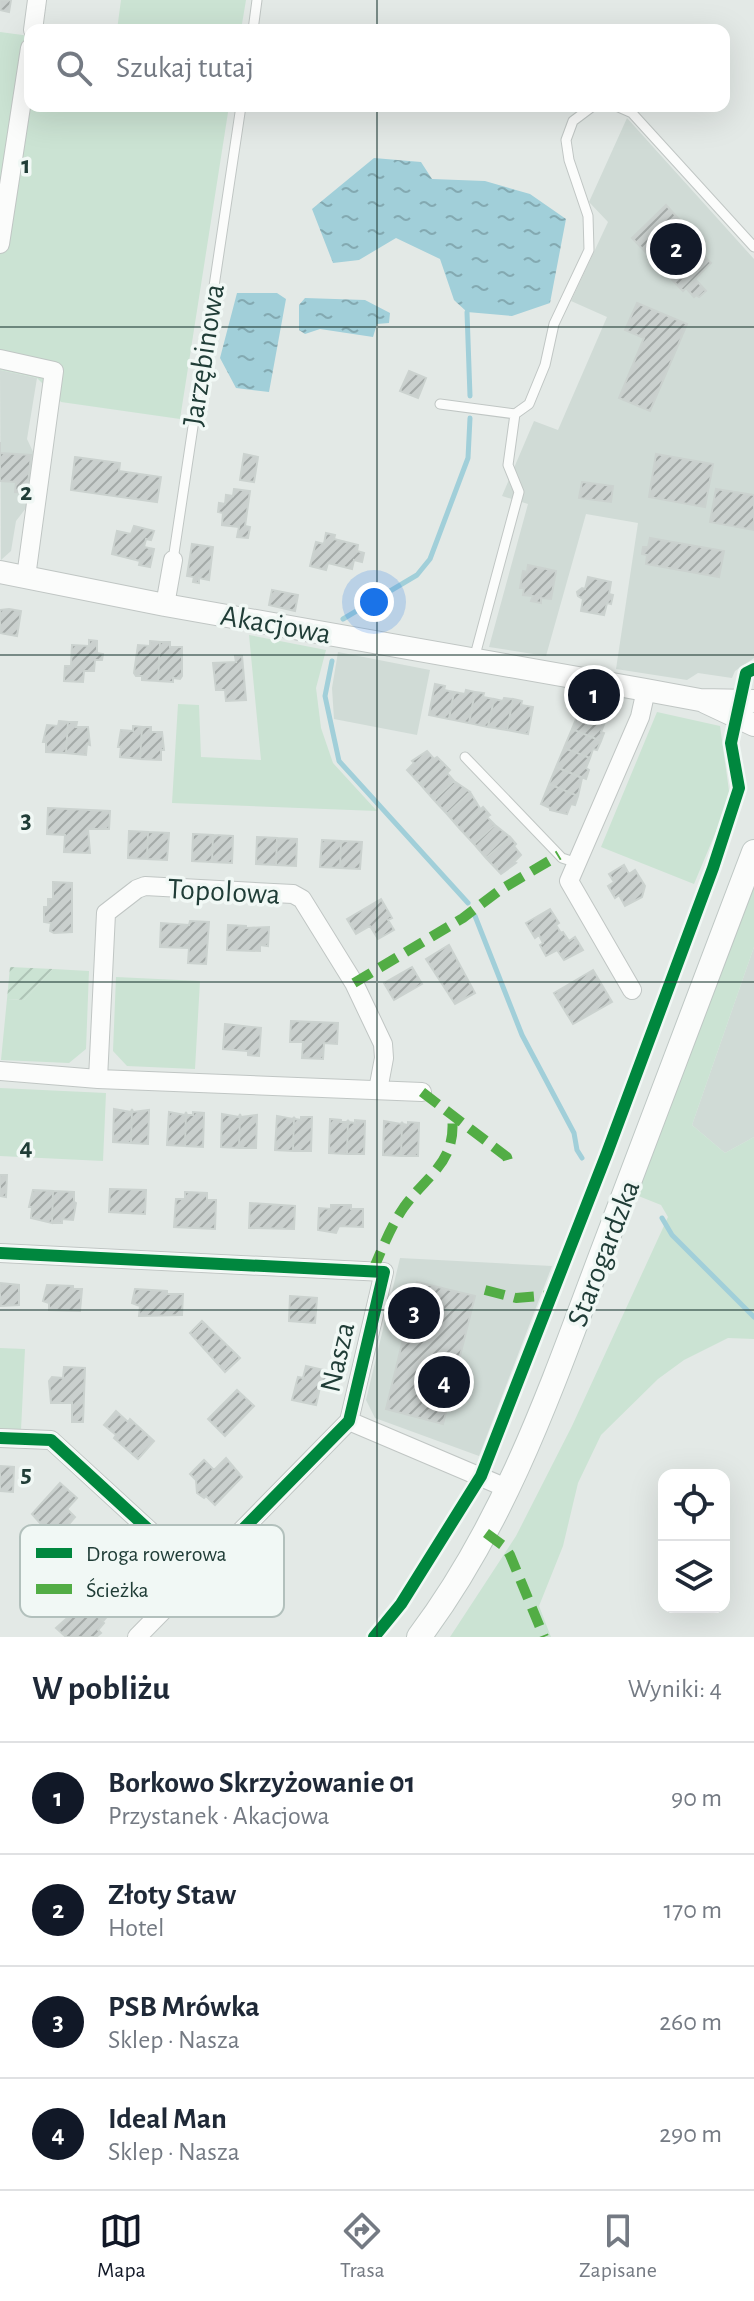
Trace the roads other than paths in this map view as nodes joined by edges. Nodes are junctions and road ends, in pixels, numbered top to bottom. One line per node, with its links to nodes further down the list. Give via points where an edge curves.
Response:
1 (37, 0): 3 (street)
2 (257, 0): 4 (lane)
3 (34, 24)
4 (254, 24)
5 (24, 87): 9 (street)
6 (240, 112): 14 (lane, Jarzębinowa)
7 (585, 112): 13 (lane, via 573,121 566,140 588,216 589,250 554,324 529,404)
8 (630, 112): 10 (lane)
9 (0, 244)
10 (754, 247)
11 (0, 359): 16 (street, via 54,371)
12 (440, 404): 13 (lane)
13 (515, 414): 18 (lane, via 508,465 519,492)
14 (173, 560): 17 (street, Jarzębinowa)
15 (0, 572): 16 (street, Akacjowa)
16 (26, 577): 17 (street, Akacjowa)
17 (165, 605): 18 (street, Akacjowa)
18 (474, 659): 19 (street, Akacjowa)
19 (646, 690): 20 (street, Akacjowa); 25 (street, via 640,717)
20 (700, 700): 21 (street, Akacjowa); 22 (street, Akacjowa)
21 (754, 701)
22 (754, 725)
23 (465, 757): 25 (lane, via 562,858)
24 (754, 852): 34 (main road, Starogardzka)
25 (577, 863): 26 (street, via 569,881)
26 (632, 990)
27 (0, 1071): 28 (street)
28 (98, 1079): 29 (street); 29 (street, Topolowa, via 106,913 145,886 293,894 302,899 354,983 383,1044)
29 (378, 1090): 30 (street)
30 (422, 1092)
31 (0, 1253): 32 (street, Nasza, via 384,1272)
32 (349, 1421): 34 (street, Nasza); 36 (street, Nasza)
33 (0, 1438): 35 (street, via 51,1440)
34 (509, 1489): 39 (main road, Starogardzka, via 476,1552)
35 (144, 1525)
36 (247, 1525)
37 (157, 1617): 38 (street, Nasza)
38 (137, 1637)
39 (419, 1637)

